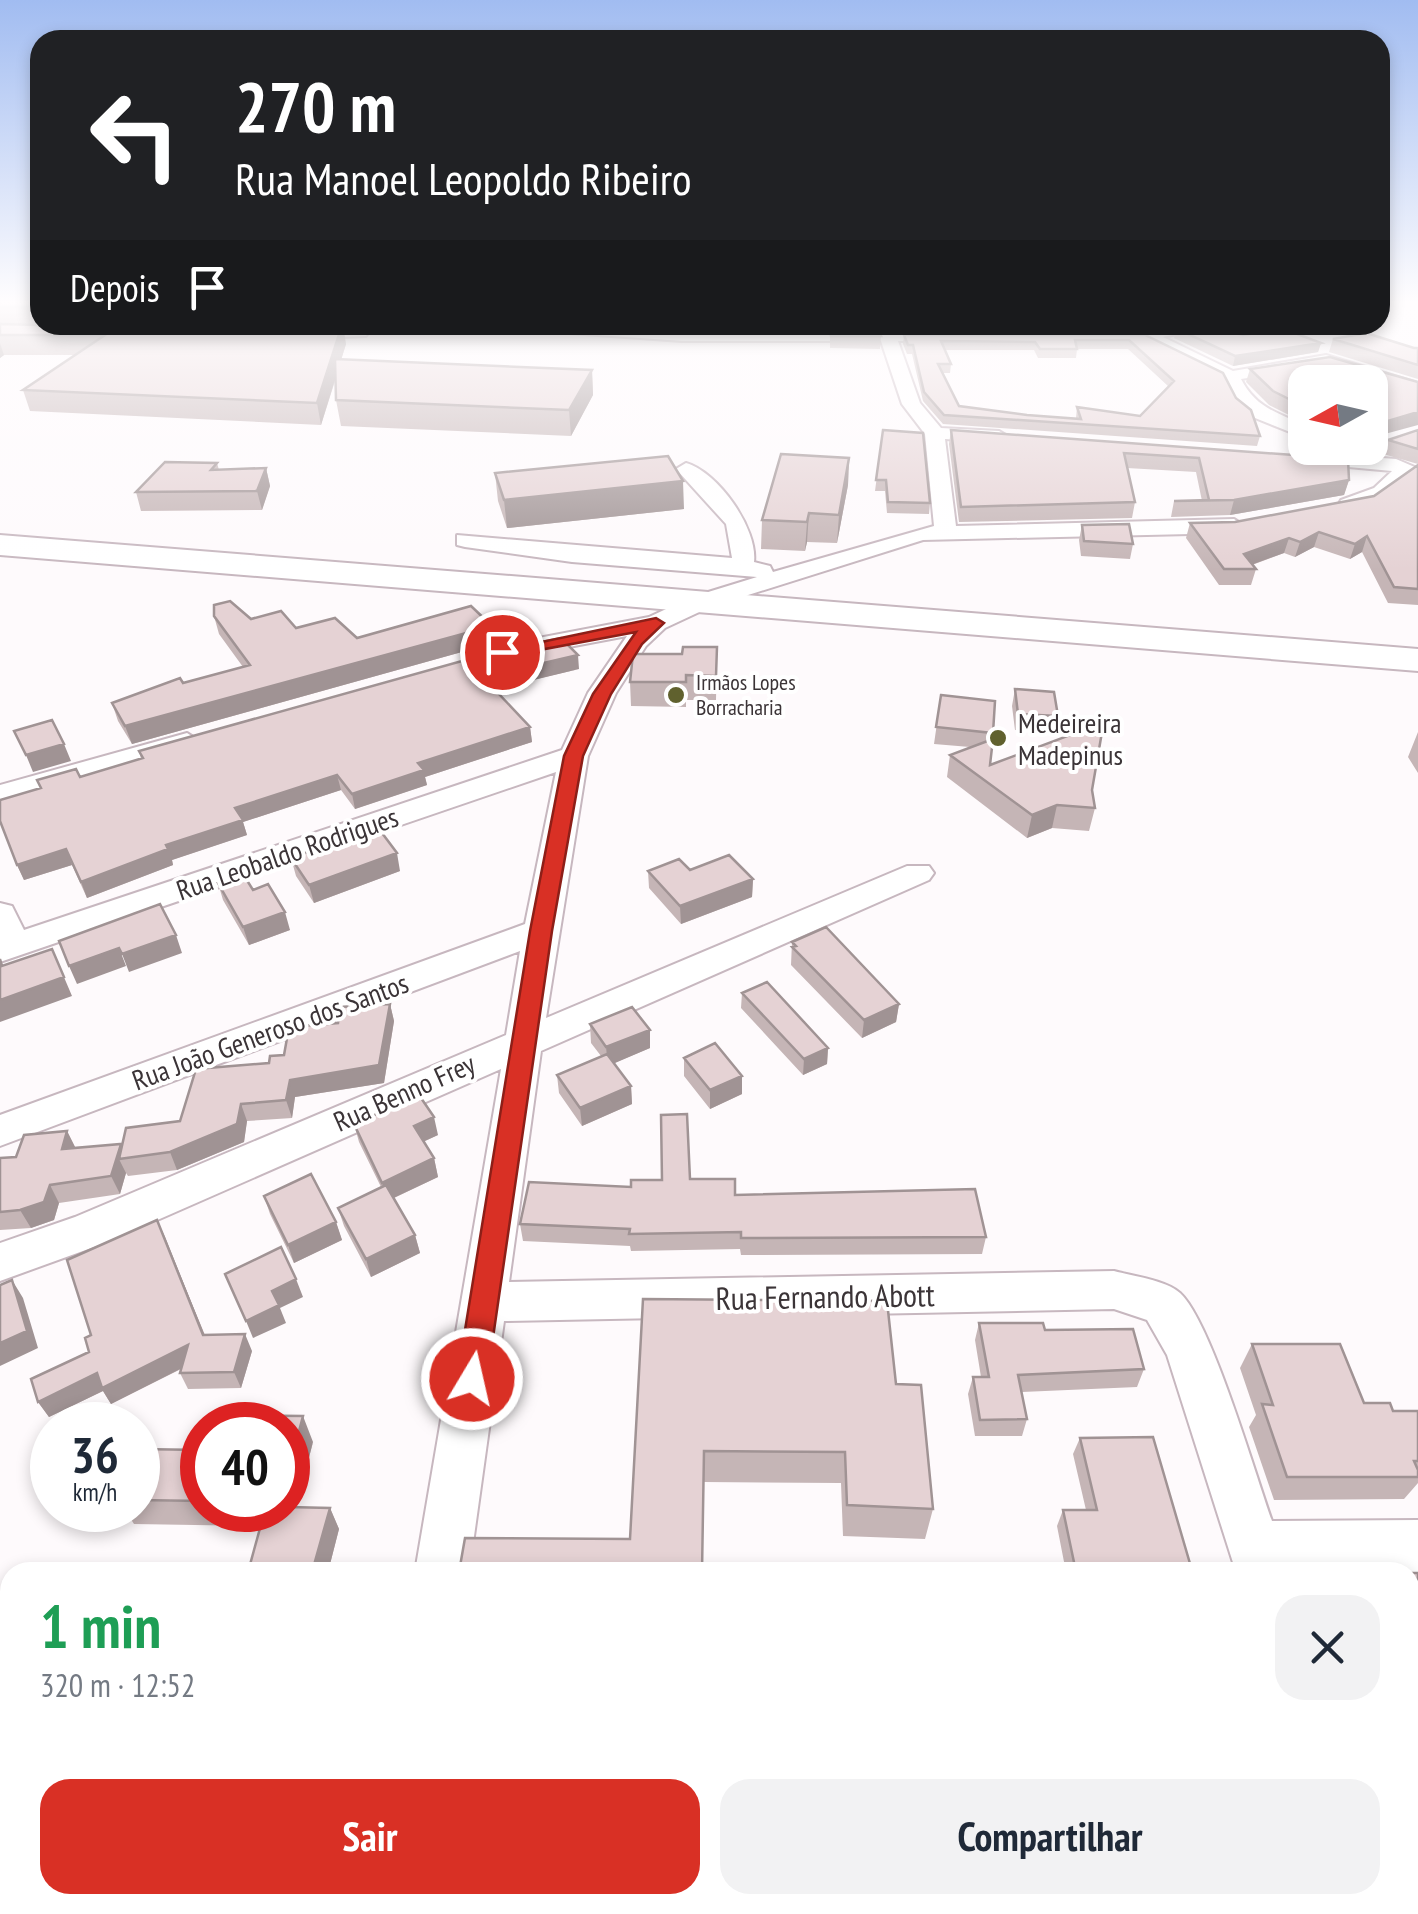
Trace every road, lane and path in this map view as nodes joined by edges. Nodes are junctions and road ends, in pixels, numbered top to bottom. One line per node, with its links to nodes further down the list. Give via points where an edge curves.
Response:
1 (906, 391): 4 (street)
2 (1239, 391): 3 (street, via 1257,412)
3 (1288, 425)
4 (935, 433): 5 (street); 11 (street)
5 (1012, 438)
6 (1281, 456): 7 (street)
7 (1407, 468): 9 (street, via 1381,492)
8 (686, 469): 14 (street, via 742,527 748,545)
9 (1324, 511)
10 (1249, 523): 11 (street, via 1168,531)
11 (945, 530): 15 (street)
12 (465, 540): 14 (street)
13 (0, 545): 16 (highway)
14 (742, 566): 15 (street)
15 (777, 576): 16 (street)
16 (701, 602): 17 (street); 19 (highway)
17 (656, 623): 18 (street); 21 (street, via 636,641 602,694)
18 (484, 658)
19 (1418, 660)
20 (204, 736): 22 (street)
21 (574, 756): 25 (street); 26 (street, Rua Leobaldo Rodrigues)
22 (0, 794)
23 (918, 873): 27 (street, Rua Benno Frey)
24 (0, 914): 26 (street)
25 (541, 931): 27 (street); 28 (street, Rua João Generoso dos Santos)
26 (6, 948)
27 (525, 1039): 29 (street, Rua Benno Frey, via 90,1230); 30 (street)
28 (0, 1131)
29 (0, 1262)
30 (484, 1302): 32 (street, Rua Fernando Abott, via 1114,1290 1163,1306 1188,1350); 33 (street)
31 (1418, 1546): 32 (street)
32 (1258, 1560)
33 (444, 1562)

